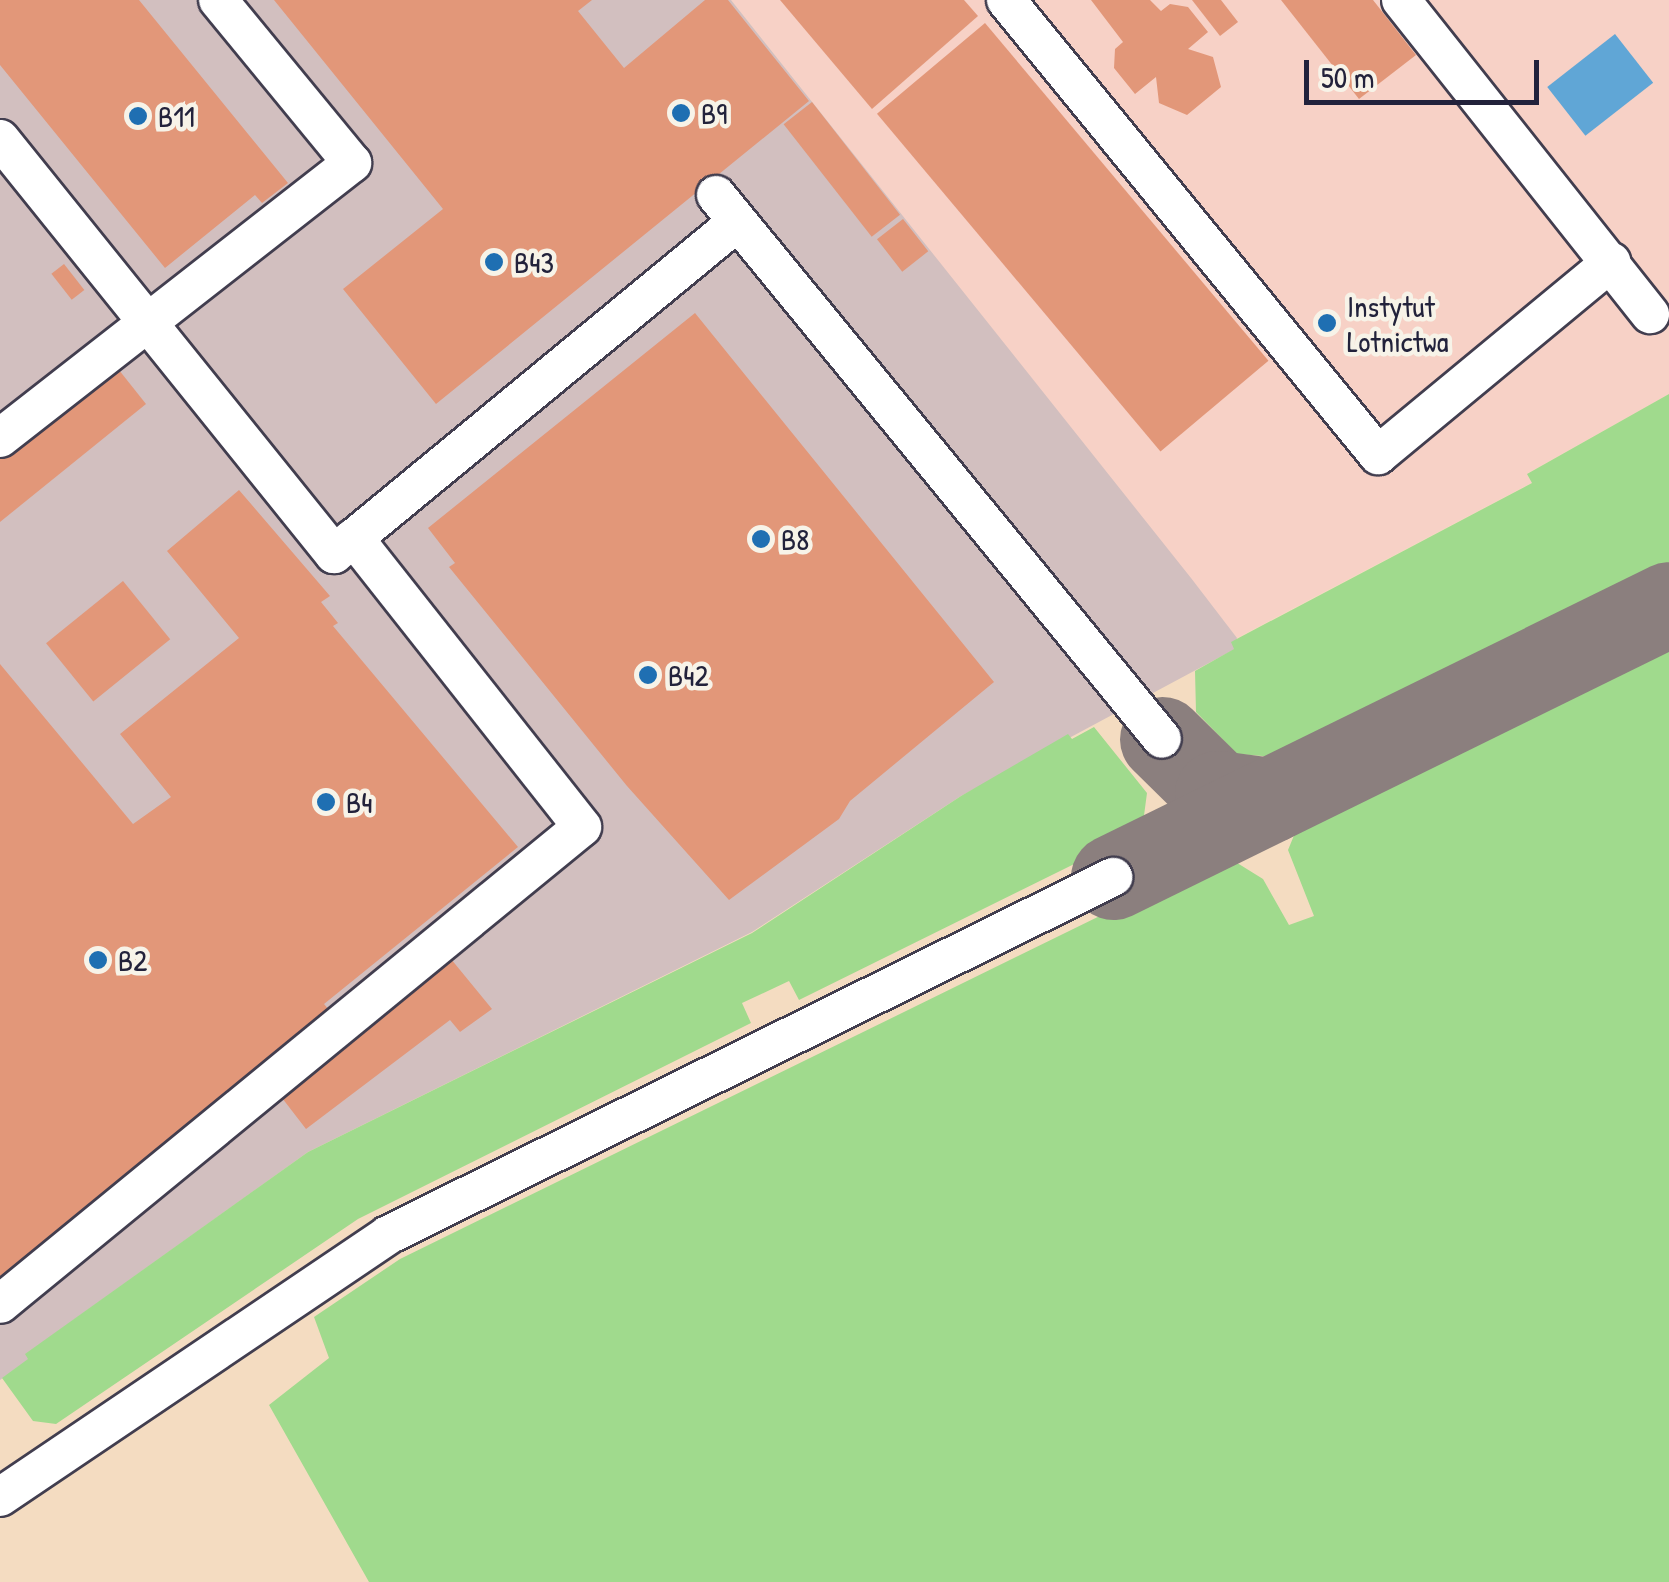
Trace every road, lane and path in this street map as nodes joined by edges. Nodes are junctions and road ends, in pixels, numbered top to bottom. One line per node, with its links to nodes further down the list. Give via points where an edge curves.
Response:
1 (218, 0): 7 (street, via 352,163)
2 (1006, 0): 5 (street, via 1378,455)
3 (1401, 0): 5 (street)
4 (0, 140): 7 (street)
5 (1611, 262): 6 (street)
6 (1650, 314)
7 (146, 319): 8 (street); 9 (street, via 334,554)
8 (0, 438)
9 (354, 538): 10 (street, via 727,208); 12 (street, via 582,827)
10 (1162, 739)
11 (1113, 876): 13 (street, via 388,1235)
12 (0, 1304)
13 (0, 1497)

